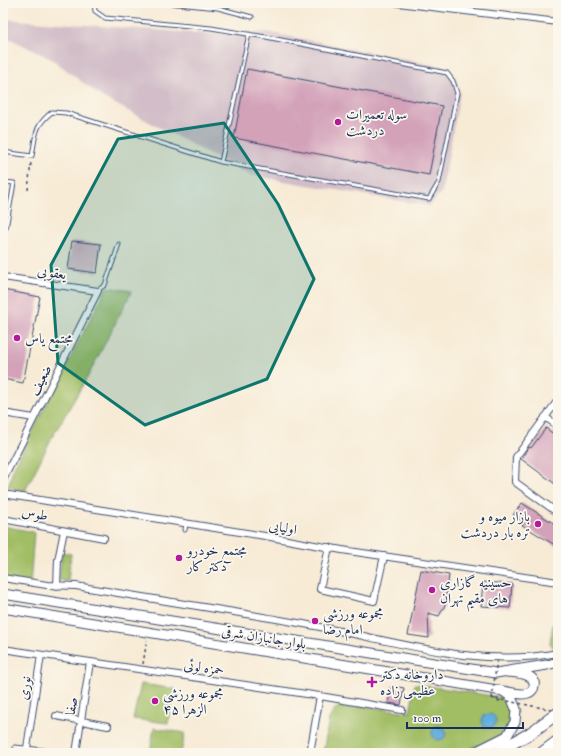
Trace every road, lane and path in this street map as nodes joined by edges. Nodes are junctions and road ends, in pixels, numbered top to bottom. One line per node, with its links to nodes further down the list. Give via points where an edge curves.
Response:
1 (94, 3): 6 (lane, via 95,11 105,18)
2 (168, 3): 4 (lane, via 218,8)
3 (398, 3): 5 (street)
4 (252, 17)
5 (558, 22)
6 (249, 34): 9 (lane); 9 (lane, via 447,73 457,93 439,182 429,199)
7 (3, 152): 8 (lane)
8 (32, 156): 9 (lane, via 37,129 42,120 52,112 66,113); 11 (path)
9 (221, 162)
10 (3, 182): 12 (lane, via 14,183)
11 (28, 190)
12 (6, 228)
13 (119, 244): 15 (lane, via 105,285)
14 (3, 276): 15 (street, یعقوبی)
15 (98, 291): 19 (street, ضعیف)
16 (558, 400): 18 (street)
17 (3, 413): 19 (street)
18 (546, 417): 20 (street); 23 (street, via 516,457 515,482)
19 (34, 418): 21 (street, ضعیف)
20 (558, 426)
21 (3, 480)
22 (3, 494): 25 (street, اولیایی)
23 (558, 513)
24 (3, 519): 27 (street, طوس)
25 (186, 523): 26 (lane); 29 (street, اولیایی)
26 (185, 530)
27 (64, 531): 28 (street, طوس); 33 (street, طوس)
28 (104, 538)
29 (329, 547): 30 (street, اولیایی); 30 (street, via 320,589 374,601)
30 (384, 556): 32 (street, اولیایی)
31 (3, 578): 33 (street)
32 (558, 582)
33 (56, 586): 40 (street, via 76,586 171,600 342,631 388,642)
34 (3, 594): 45 (main road, بلوار جانبازان شرقی)
35 (3, 608): 36 (main road, بلوار جانبازان شرقی)
36 (148, 632): 44 (path); 47 (main road, بلوار جانبازان شرقی)
37 (3, 649): 39 (street, حمزه لوئی)
38 (558, 653): 40 (street, via 519,658)
39 (41, 655): 42 (street, حمزه لوئی); 58 (street, نوری)
40 (485, 657): 45 (street)
41 (497, 660): 49 (path, bridge)
42 (90, 662): 44 (street, حمزه لوئی); 54 (street, صفا)
43 (558, 662): 46 (main road, بلوار جانبازان شرقی)
44 (142, 670): 48 (street, حمزه لوئی)
45 (483, 671): 46 (main road, بلوار جانبازان شرقی)
46 (507, 672): 47 (main road, بلوار جانبازان شرقی, via 528,675 535,683 534,688 523,694)
47 (503, 691): 62 (main road, via 511,697 516,709 515,722 507,736)
48 (320, 696): 51 (street, حمزه لوئی); 61 (street)
49 (492, 698): 50 (path); 52 (path, bridge)
50 (500, 701)
51 (402, 710)
52 (558, 712): 63 (highway, via 529,734)
53 (56, 716): 54 (street)
54 (81, 720): 55 (street); 60 (street, صفا)
55 (108, 726)
56 (558, 741): 64 (highway)
57 (15, 746): 58 (lane)
58 (28, 748): 59 (lane)
59 (44, 750)
60 (76, 753)
61 (310, 753)
62 (473, 753)
63 (495, 753)
64 (542, 753)

